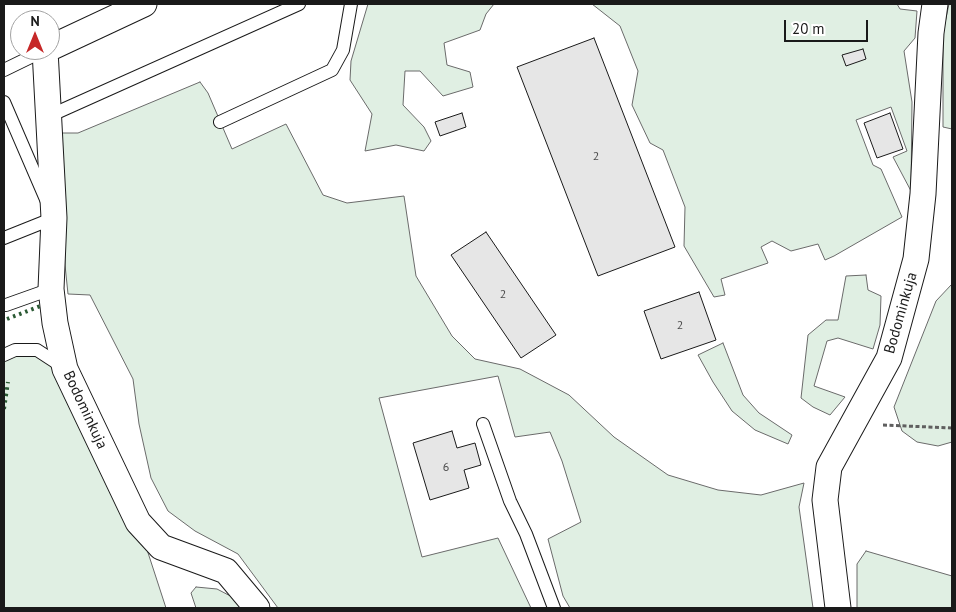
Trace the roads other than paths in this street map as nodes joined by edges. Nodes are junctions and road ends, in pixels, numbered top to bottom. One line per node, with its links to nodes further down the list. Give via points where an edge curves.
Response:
1 (144, 4): 5 (street)
2 (299, 4): 10 (lane)
3 (351, 4): 11 (lane, via 343,50 332,70)
4 (935, 4): 21 (street, Bodominkuja, via 916,259 889,358 830,467 825,500)
5 (60, 43)
6 (24, 60): 8 (lane)
7 (46, 60): 10 (street, Bodominkuja)
8 (4, 70)
9 (4, 102): 12 (lane)
10 (49, 116): 12 (street, Bodominkuja)
11 (220, 122)
12 (54, 218): 13 (lane); 14 (street, Bodominkuja)
13 (4, 238)
14 (51, 289): 15 (lane); 17 (street, Bodominkuja)
15 (6, 305)
16 (4, 355): 17 (lane, via 16,350 37,350)
17 (65, 368): 19 (street, Bodominkuja, via 138,522 160,547 226,571)
18 (482, 424): 20 (lane)
19 (257, 608)
20 (554, 608)
21 (838, 608)

